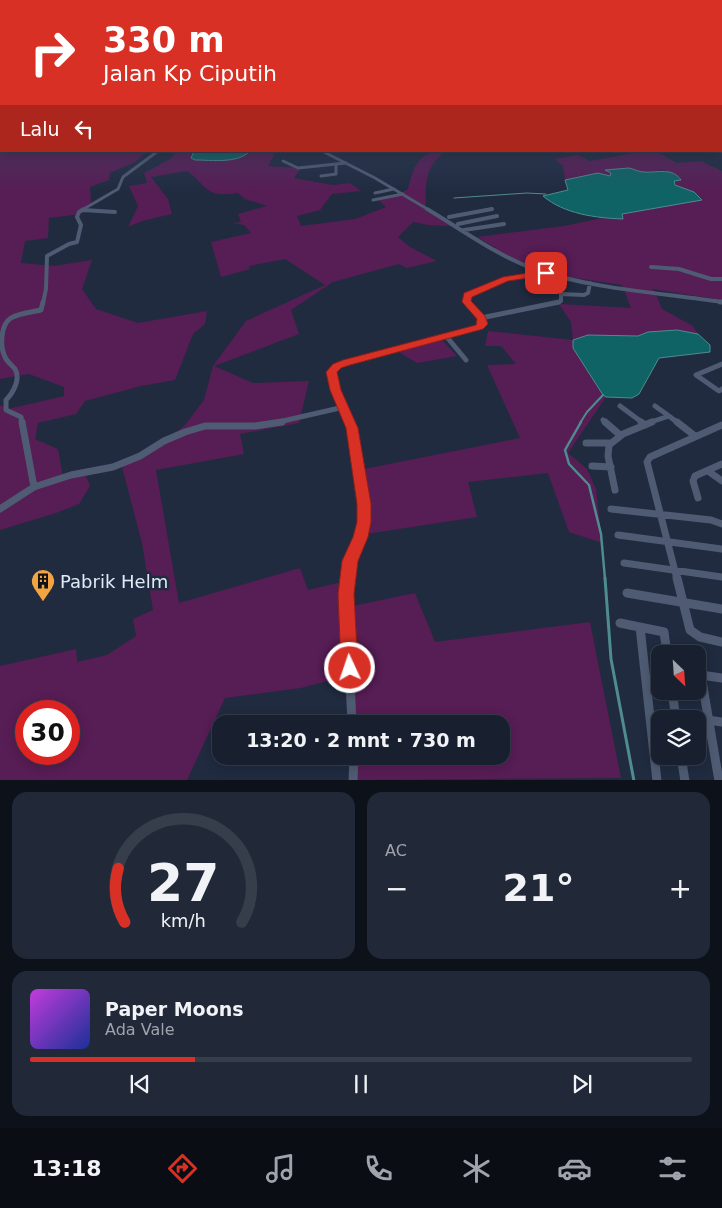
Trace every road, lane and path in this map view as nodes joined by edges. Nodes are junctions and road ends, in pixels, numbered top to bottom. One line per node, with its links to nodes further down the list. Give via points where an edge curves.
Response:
1 (157, 152): 11 (street, via 123,177 118,189)
2 (324, 152): 4 (street)
3 (283, 161): 5 (street, via 298,168)
4 (346, 163): 5 (street); 7 (street)
5 (336, 164): 6 (street, via 336,174)
6 (321, 176)
7 (394, 189): 8 (street); 9 (street)
8 (375, 193)
9 (403, 194): 10 (street); 17 (street)
10 (373, 200)
11 (83, 210): 13 (street); 45 (street, via 77,214 81,225 77,242 47,256 46,289 41,310 10,318 3,327 1,344 5,359 17,375 14,393 6,400 6,410 21,417)
12 (492, 210): 15 (street, via 449,217)
13 (115, 212)
14 (497, 216): 15 (street)
15 (458, 224): 17 (street)
16 (504, 224): 17 (street)
17 (465, 230): 19 (street, via 509,258)
18 (652, 267): 20 (street, via 679,269)
19 (546, 273): 21 (street); 24 (street, via 506,279 467,295 466,302)
20 (722, 279)
21 (590, 283): 22 (street); 24 (street, via 588,293 584,295 561,294 561,301 554,304)
22 (720, 301): 23 (street)
23 (722, 307)
24 (481, 318): 25 (street, via 483,324 480,327)
25 (446, 336): 26 (street); 31 (street, via 337,366 332,378)
26 (466, 360)
27 (722, 364): 28 (street, via 696,375 719,391)
28 (722, 389)
29 (620, 406): 34 (street)
30 (655, 406): 32 (street)
31 (344, 408): 45 (street, via 255,426 205,426 164,441 140,456 113,466 71,475); 66 (street, via 352,428 364,504 364,522 350,561 346,594)
32 (669, 416): 34 (street); 37 (street)
33 (603, 420): 36 (street)
34 (645, 425): 36 (street)
35 (722, 425): 37 (street)
36 (620, 435): 39 (street)
37 (695, 436): 50 (street, via 650,457 647,462)
38 (586, 443): 39 (street)
39 (609, 443): 42 (street)
40 (722, 464): 43 (street)
41 (592, 466): 42 (street)
42 (610, 467): 46 (street)
43 (708, 470): 44 (street); 47 (street, via 695,476 693,481)
44 (722, 481)
45 (34, 488): 48 (street)
46 (615, 490)
47 (698, 498)
48 (0, 509)
49 (611, 509): 50 (street)
50 (660, 515): 51 (street); 53 (street)
51 (722, 524)
52 (618, 535): 53 (street)
53 (669, 542): 54 (street); 56 (street)
54 (722, 549)
55 (624, 563): 56 (street)
56 (675, 570): 57 (street); 59 (street)
57 (722, 577)
58 (627, 593): 59 (street)
59 (682, 602): 60 (street); 63 (street, via 694,634)
60 (722, 609)
61 (620, 622): 62 (street)
62 (640, 627): 64 (street, via 664,632); 73 (street)
63 (722, 642)
64 (666, 645)
65 (722, 678): 67 (street, via 701,675)
66 (352, 715)
67 (708, 720): 68 (street); 71 (street)
68 (722, 722)
69 (354, 765): 72 (street)
70 (682, 765): 74 (street)
71 (719, 767): 75 (street)
72 (353, 780)
73 (657, 780)
74 (685, 780)
75 (719, 780)

